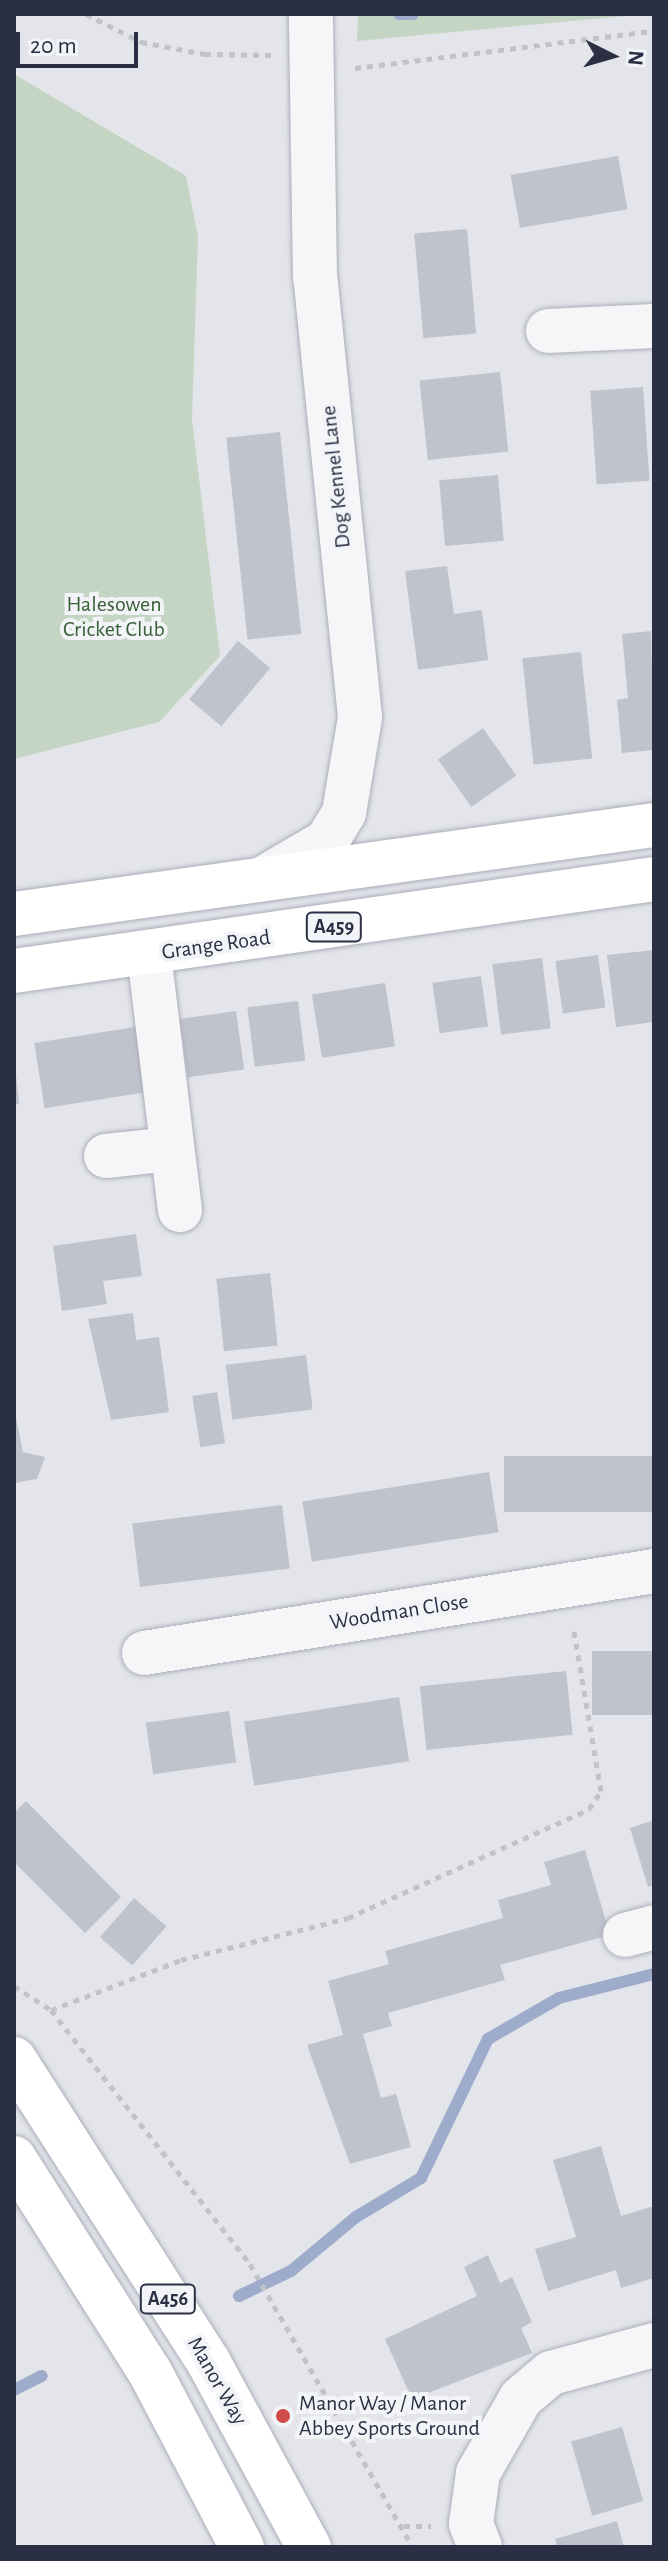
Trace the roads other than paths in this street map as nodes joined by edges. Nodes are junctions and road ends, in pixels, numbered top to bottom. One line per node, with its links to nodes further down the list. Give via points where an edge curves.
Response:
1 (310, 34): 6 (street, Dog Kennel Lane, via 315,277 358,731 344,813 327,841 292,867)
2 (654, 326): 3 (street)
3 (548, 331)
4 (654, 825): 6 (main road)
5 (654, 879): 8 (main road, Grange Road / A459)
6 (246, 885): 7 (main road)
7 (14, 914)
8 (149, 954): 9 (main road, Grange Road / A459); 10 (street)
9 (14, 971)
10 (172, 1149): 11 (street); 12 (street)
11 (106, 1156)
12 (180, 1210)
13 (654, 1571): 14 (street, Woodman Close)
14 (144, 1653)
15 (14, 2059): 19 (main road, Manor Way / A456, via 208,2361)
16 (14, 2158): 18 (main road, A456, via 150,2372)
17 (654, 2345): 20 (street, via 551,2373 521,2398 478,2473 471,2524)
18 (242, 2547)
19 (309, 2547)
20 (480, 2547)

